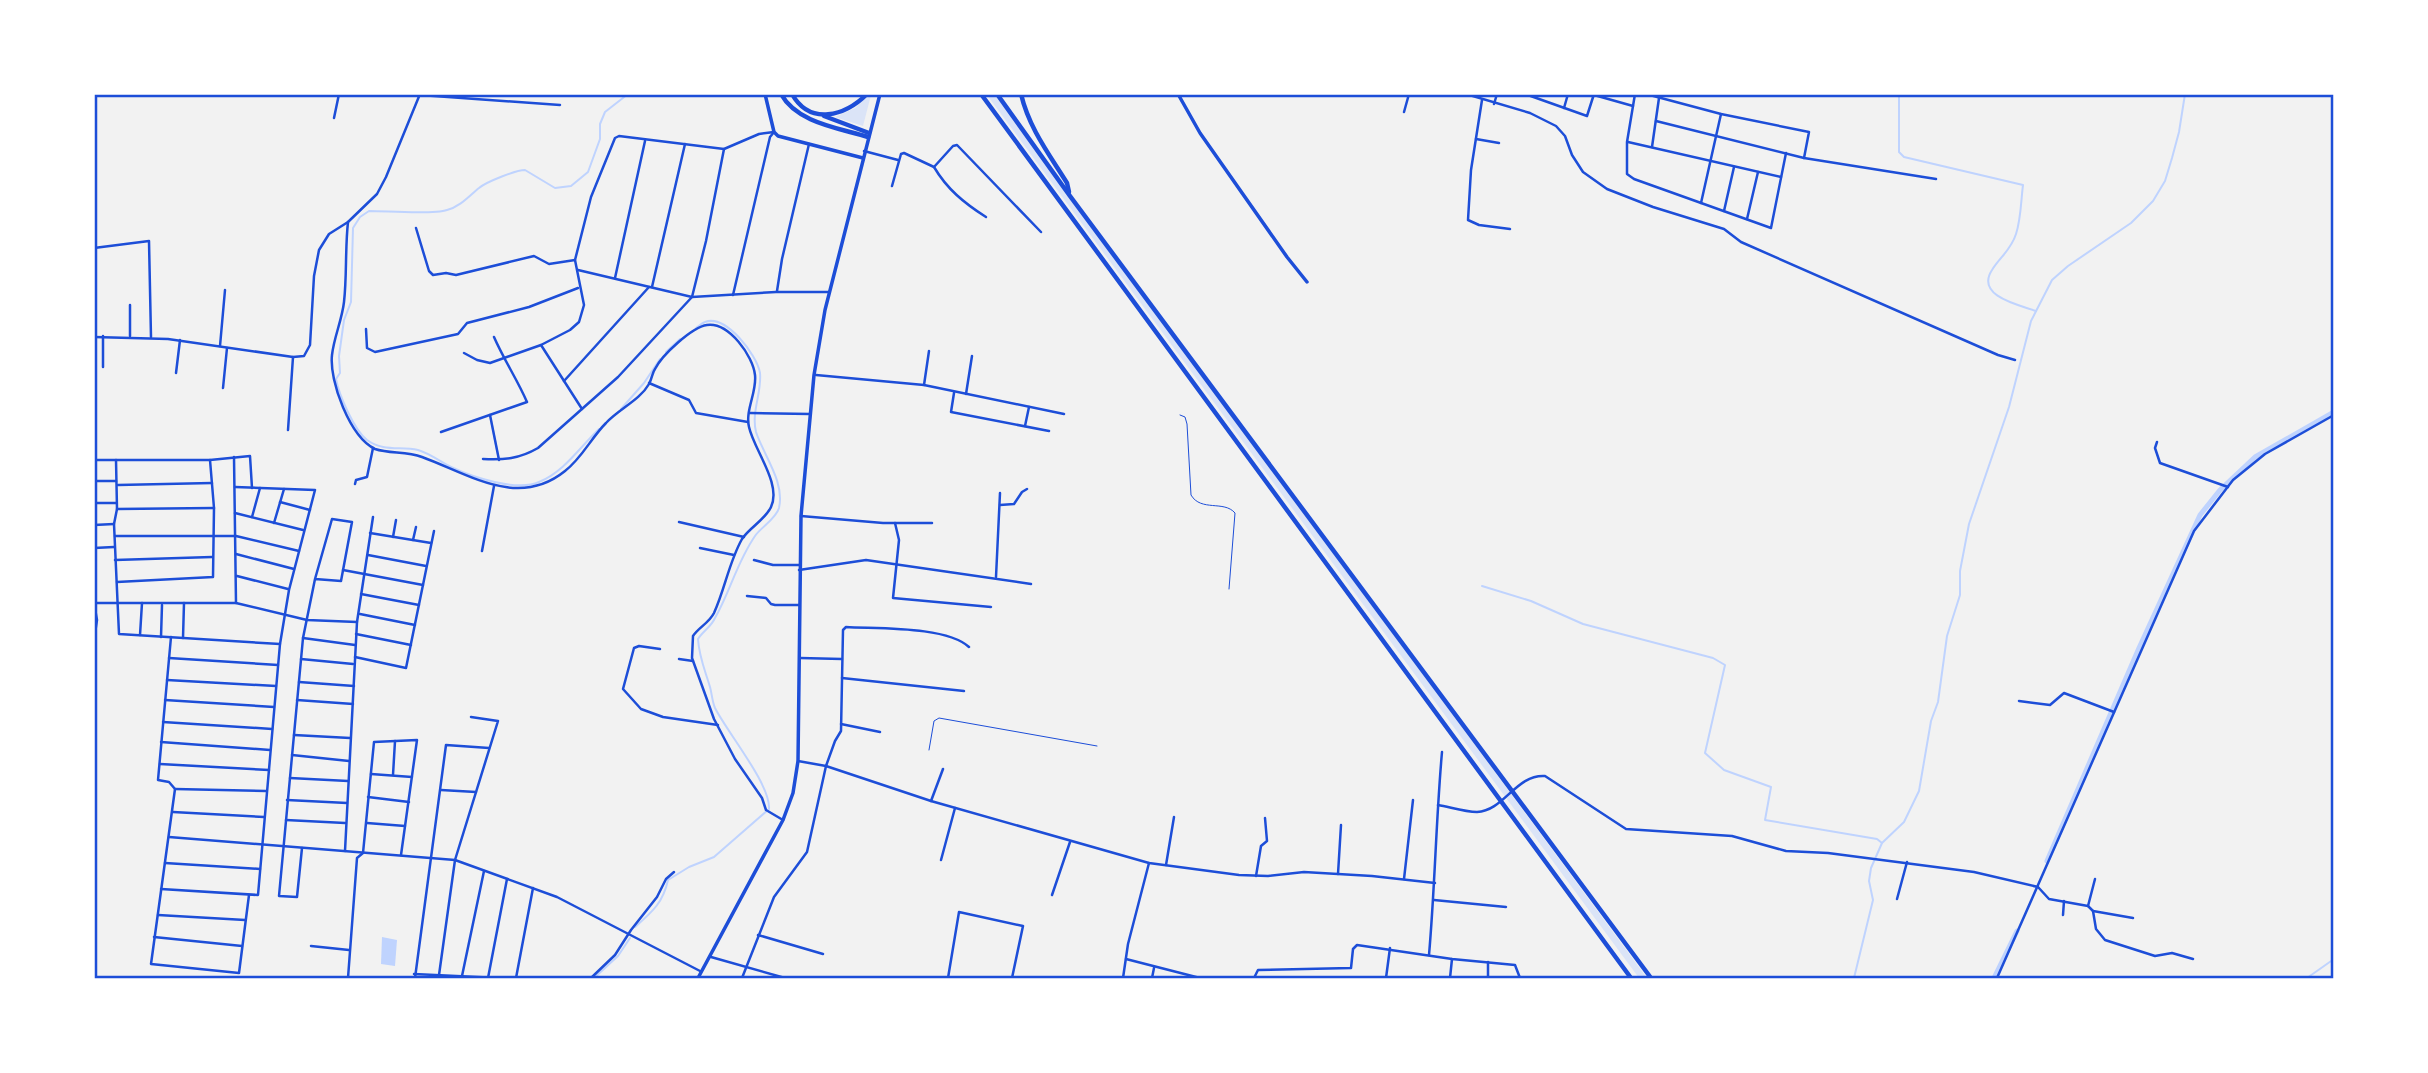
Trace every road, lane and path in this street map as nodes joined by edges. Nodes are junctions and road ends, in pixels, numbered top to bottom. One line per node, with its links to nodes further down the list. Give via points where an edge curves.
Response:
1 (339, 94): 29 (street)
2 (765, 94): 31 (main road)
3 (781, 94): 32 (highway, via 790,108 806,117)
4 (792, 94): 28 (highway, via 803,107)
5 (867, 94): 28 (highway, via 846,111)
6 (880, 94): 32 (main road)
7 (981, 94): 364 (highway)
8 (997, 94): 54 (highway)
9 (1021, 94): 54 (highway, via 1030,123 1067,183)
10 (1178, 94): 67 (main road, via 1200,133)
11 (1409, 94): 26 (street)
12 (1466, 94): 21 (street)
13 (1497, 94): 22 (street)
14 (1525, 94): 25 (street)
15 (1568, 94): 25 (street)
16 (1635, 94): 24 (street)
17 (1646, 94): 20 (street)
18 (420, 95): 23 (street); 59 (street, via 382,186)
19 (1594, 95): 24 (street); 25 (street, via 1587,116)
20 (1659, 98): 27 (street); 30 (street)
21 (1482, 100): 22 (street); 35 (street)
22 (1494, 104): 91 (street, via 1530,113 1556,126 1583,172 1607,189 1724,229 1783,261)
23 (560, 106)
24 (1633, 106): 36 (street)
25 (1564, 108)
26 (1404, 112)
27 (1721, 114): 33 (street); 45 (street, via 1809,132)
28 (821, 116): 32 (highway)
29 (334, 118)
30 (1656, 121): 33 (street); 40 (street)
31 (774, 132): 39 (main road); 41 (street); 73 (street)
32 (868, 135): 42 (main road)
33 (1717, 136): 43 (street); 47 (street)
34 (645, 139): 38 (street); 64 (street, via 615,138 591,197); 66 (street)
35 (1476, 139): 37 (street); 61 (street, via 1468,220)
36 (1627, 142): 40 (street); 55 (street, via 1627,174)
37 (1499, 143)
38 (685, 144): 41 (street); 68 (street)
39 (809, 144): 44 (main road); 71 (street)
40 (1652, 147): 47 (street)
41 (724, 149): 74 (street)
42 (864, 151): 44 (main road); 46 (street)
43 (1786, 153): 45 (street); 51 (street)
44 (863, 158): 72 (main road)
45 (1804, 158): 52 (street)
46 (899, 160): 48 (street, via 904,153); 53 (street)
47 (1711, 161): 49 (street); 55 (street)
48 (934, 167): 57 (street, via 957,197); 62 (street, via 957,145)
49 (1734, 167): 50 (street); 56 (street)
50 (1758, 172): 51 (street); 58 (street)
51 (1781, 177): 58 (street, via 1771,228)
52 (1936, 179)
53 (892, 186)
54 (1069, 196): 365 (highway)
55 (1701, 203): 56 (street)
56 (1724, 211): 58 (street)
57 (986, 217)
58 (1747, 219)
59 (348, 222): 88 (street, via 329,234 319,250 310,345 304,356); 115 (street, via 344,307 334,340 332,372 354,428)
60 (416, 228): 64 (street, via 433,275 456,275 534,256 549,264)
61 (1510, 229)
62 (1041, 232)
63 (94, 248): 80 (street, via 149,241)
64 (575, 260): 65 (street)
65 (578, 270): 66 (street); 69 (street)
66 (615, 278): 68 (street)
67 (1307, 282)
68 (651, 287): 74 (street); 95 (street)
69 (580, 288): 76 (street, via 467,323 458,334 375,352 367,348); 83 (street, via 583,315 579,322)
70 (225, 290): 84 (street)
71 (776, 292): 72 (street); 73 (street)
72 (829, 292): 94 (main road)
73 (733, 295): 74 (street)
74 (692, 297): 102 (street)
75 (131, 305): 79 (street)
76 (366, 329)
77 (103, 336): 78 (street); 79 (street); 92 (street)
78 (94, 337)
79 (130, 337): 80 (street)
80 (151, 337): 82 (street)
81 (494, 337): 90 (street)
82 (180, 340): 84 (street); 93 (street)
83 (541, 345): 90 (street); 95 (street)
84 (219, 347): 85 (street)
85 (228, 348): 88 (street); 98 (street)
86 (929, 351): 97 (street)
87 (464, 353): 90 (street, via 490,363)
88 (293, 356): 111 (street)
89 (972, 356): 100 (street)
90 (503, 359): 106 (street, via 527,402)
91 (2015, 359)
92 (103, 368)
93 (176, 373)
94 (814, 375): 97 (street); 104 (main road)
95 (564, 382): 102 (street)
96 (649, 383): 103 (street, via 674,346 711,325 731,334 750,359 755,374); 109 (street, via 689,400 696,413); 126 (street, via 565,471 539,487)
97 (924, 386): 99 (street)
98 (223, 388)
99 (954, 393): 100 (street); 110 (street, via 951,412)
100 (965, 395): 101 (street)
101 (1029, 407): 105 (street); 110 (street)
102 (582, 410): 121 (street, via 526,456)
103 (750, 413): 104 (street); 109 (street)
104 (810, 414): 142 (main road)
105 (1064, 414)
106 (490, 415): 113 (street); 121 (street)
107 (1180, 415): 186 (lane, via 1187,424 1194,501 1235,513)
108 (2333, 415): 127 (street, via 2265,454)
109 (748, 422): 160 (street, via 773,493 770,509)
110 (1025, 426): 112 (street)
111 (288, 430)
112 (1049, 431)
113 (442, 432)
114 (2157, 442): 127 (street, via 2160,463)
115 (373, 449): 125 (street, via 367,477); 126 (street, via 421,456)
116 (234, 457): 120 (street); 128 (street); 129 (street, via 250,456)
117 (483, 459): 121 (street)
118 (94, 460): 119 (street)
119 (116, 460): 120 (street); 123 (street)
120 (210, 460): 124 (street)
121 (499, 460)
122 (94, 481): 123 (street)
123 (116, 483): 124 (street); 136 (street)
124 (212, 483): 138 (street)
125 (355, 484)
126 (494, 486): 167 (street)
127 (2225, 486): 237 (street, via 2194,531)
128 (235, 487): 129 (street); 141 (street)
129 (252, 488): 130 (street)
130 (260, 488): 131 (street); 143 (street)
131 (284, 489): 134 (street); 140 (street, via 315,489)
132 (1027, 489): 137 (street, via 1014,504)
133 (1000, 493): 137 (street)
134 (281, 502): 140 (street); 147 (street)
135 (94, 503): 136 (street)
136 (117, 503): 139 (street)
137 (1000, 505): 182 (street)
138 (214, 508): 139 (street); 156 (street)
139 (117, 509): 150 (street)
140 (310, 510): 153 (street)
141 (235, 513): 143 (street); 158 (street)
142 (800, 516): 148 (street); 176 (main road)
143 (252, 517): 147 (street)
144 (373, 517): 155 (street)
145 (396, 520): 159 (street)
146 (679, 522): 160 (street)
147 (274, 523): 153 (street)
148 (895, 523): 149 (street); 174 (street)
149 (932, 523)
150 (114, 524): 151 (street); 157 (street)
151 (94, 525)
152 (416, 527): 161 (street)
153 (304, 531): 166 (street)
154 (433, 531): 162 (street)
155 (370, 533): 159 (street); 169 (street)
156 (214, 534): 157 (street); 158 (street); 171 (street)
157 (114, 536): 163 (street)
158 (236, 536): 166 (street); 168 (street)
159 (393, 537): 161 (street)
160 (744, 537): 170 (street)
161 (413, 540): 162 (street)
162 (431, 543): 175 (street)
163 (114, 547): 164 (street); 172 (street)
164 (94, 548)
165 (700, 548): 170 (street)
166 (299, 551): 177 (street)
167 (482, 551)
168 (236, 555): 177 (street); 180 (street)
169 (367, 555): 175 (street); 179 (street)
170 (734, 555): 223 (street, via 715,611 693,636)
171 (212, 556): 172 (street); 183 (street, via 213,577)
172 (115, 560): 183 (street)
173 (754, 560): 176 (street)
174 (898, 564): 176 (street, via 866,560); 182 (street); 198 (street, via 893,598)
175 (426, 566): 185 (street)
176 (799, 567): 197 (main road)
177 (294, 569): 187 (street)
178 (343, 570): 179 (street); 181 (street, via 341,581); 181 (street, via 352,522 332,519)
179 (364, 574): 185 (street); 188 (street)
180 (237, 576): 187 (street); 194 (street)
181 (315, 579): 202 (street)
182 (996, 579): 184 (street)
183 (116, 582): 195 (street)
184 (1031, 584)
185 (423, 585): 196 (street)
186 (1229, 589)
187 (289, 590): 200 (street)
188 (361, 594): 196 (street); 199 (street)
189 (747, 596): 197 (street, via 766,597 775,605)
190 (94, 603): 195 (street); 201 (street)
191 (142, 603): 192 (street); 195 (street); 206 (street)
192 (162, 603): 193 (street); 207 (street)
193 (184, 603): 194 (street); 209 (street)
194 (236, 603): 200 (street)
195 (119, 604): 206 (street, via 119,634)
196 (419, 605): 204 (street)
197 (799, 605): 219 (main road)
198 (991, 607)
199 (358, 614): 203 (street); 204 (street)
200 (285, 615): 202 (street); 212 (street)
201 (96, 620): 211 (street)
202 (307, 620): 203 (street); 210 (street)
203 (357, 622): 205 (street)
204 (415, 625): 214 (street)
205 (356, 634): 213 (street); 214 (street)
206 (140, 635): 207 (street)
207 (161, 637): 208 (street)
208 (171, 637): 209 (street); 218 (street)
209 (183, 638): 212 (street)
210 (303, 638): 213 (street); 220 (street)
211 (94, 640)
212 (280, 644): 225 (street)
213 (356, 645): 217 (street)
214 (411, 645): 217 (street, via 406,668)
215 (969, 647): 222 (street, via 955,637 932,632 846,627)
216 (660, 649): 241 (street, via 634,648 623,685 626,694 648,713)
217 (355, 657): 224 (street)
218 (169, 658): 225 (street); 227 (street)
219 (799, 658): 222 (street); 255 (main road)
220 (301, 659): 224 (street); 228 (street)
221 (680, 659): 223 (street)
222 (842, 659): 226 (street)
223 (694, 661): 241 (street)
224 (355, 664): 230 (street)
225 (278, 665): 229 (street)
226 (841, 677): 231 (street); 240 (street)
227 (167, 680): 229 (street); 233 (street)
228 (299, 682): 230 (street); 232 (street)
229 (276, 686): 236 (street)
230 (354, 686): 235 (street)
231 (964, 691)
232 (297, 700): 235 (street); 244 (street)
233 (165, 701): 236 (street); 239 (street)
234 (2019, 701): 237 (street, via 2049,705 2064,693)
235 (353, 704): 245 (street)
236 (275, 707): 242 (street)
237 (2112, 711): 311 (street)
238 (471, 717): 249 (street, via 498,721)
239 (163, 722): 242 (street); 247 (street)
240 (841, 724): 243 (street); 257 (street)
241 (718, 725): 282 (street, via 768,811)
242 (273, 729): 250 (street)
243 (880, 732)
244 (294, 735): 245 (street); 253 (street)
245 (351, 738): 254 (street)
246 (396, 741): 260 (street, via 374,742); 261 (street); 262 (street, via 417,740)
247 (161, 742): 250 (street); 256 (street)
248 (1097, 746): 251 (lane, via 939,718 934,721)
249 (489, 748): 266 (street, via 446,745); 268 (street)
250 (271, 750): 259 (street)
251 (929, 750)
252 (1442, 752): 275 (street)
253 (292, 755): 254 (street); 263 (street)
254 (349, 761): 264 (street)
255 (798, 761): 257 (street); 282 (main road)
256 (159, 764): 259 (street); 265 (street, via 158,780)
257 (826, 766): 272 (street); 327 (street, via 807,852 774,897)
258 (943, 769): 272 (street)
259 (269, 770): 267 (street)
260 (371, 774): 261 (street); 269 (street)
261 (393, 775): 262 (street)
262 (412, 776): 273 (street)
263 (290, 778): 264 (street); 270 (street)
264 (348, 781): 274 (street)
265 (175, 789): 267 (street); 277 (street)
266 (440, 790): 268 (street); 295 (street)
267 (267, 791): 278 (street)
268 (476, 792): 296 (street)
269 (368, 797): 273 (street); 284 (street)
270 (288, 800): 274 (street); 281 (street)
271 (1413, 800): 308 (street)
272 (931, 801): 276 (street)
273 (408, 802): 286 (street)
274 (347, 803): 283 (street)
275 (1438, 805): 298 (street, via 1478,812 1527,779 1545,776 1626,829 1732,836 1787,851); 310 (street)
276 (955, 808): 288 (street); 297 (street)
277 (173, 812): 278 (street); 287 (street)
278 (265, 817): 289 (street)
279 (1174, 817): 301 (street)
280 (1265, 818): 306 (street, via 1267,841 1261,846)
281 (286, 820): 283 (street); 290 (street)
282 (783, 820): 335 (main road)
283 (346, 823): 292 (street)
284 (366, 823): 286 (street); 293 (street)
285 (1341, 825): 305 (street)
286 (405, 826): 294 (street)
287 (169, 836): 289 (street); 299 (street)
288 (1070, 842): 300 (street); 315 (street)
289 (262, 844): 290 (street); 302 (street)
290 (283, 846): 291 (street); 291 (street, via 279,896 297,897)
291 (302, 848): 292 (street)
292 (345, 851): 293 (street)
293 (363, 853): 294 (street); 332 (street, via 357,859)
294 (401, 856): 295 (street)
295 (430, 858): 296 (street); 344 (street)
296 (455, 860): 303 (street); 343 (street)
297 (941, 860)
298 (1907, 862): 311 (street); 317 (street)
299 (165, 863): 302 (street); 313 (street)
300 (1149, 863): 301 (street); 336 (street)
301 (1166, 865): 306 (street)
302 (260, 869): 314 (street, via 258,895)
303 (484, 871): 307 (street); 345 (street)
304 (674, 872): 326 (street)
305 (1338, 874): 306 (street); 308 (street)
306 (1256, 876)
307 (507, 879): 312 (street); 347 (street)
308 (1404, 879): 310 (street)
309 (2095, 879): 319 (street)
310 (1435, 883): 316 (street)
311 (2037, 887): 318 (street, via 2049,899); 366 (street)
312 (533, 888): 326 (street); 349 (street)
313 (162, 889): 314 (street); 322 (street)
314 (249, 895): 325 (street)
315 (1052, 895)
316 (1434, 900): 320 (street); 334 (street)
317 (1897, 900)
318 (2064, 901): 319 (street); 323 (street)
319 (2088, 906): 321 (street)
320 (1506, 907)
321 (2093, 911): 324 (street); 338 (street, via 2096,929 2105,940 2155,956 2172,953)
322 (158, 915): 325 (street); 328 (street)
323 (2063, 915)
324 (2133, 918)
325 (246, 920): 329 (street)
326 (628, 934): 342 (street); 350 (street, via 615,955)
327 (758, 935): 333 (street); 340 (street)
328 (154, 937): 329 (street); 329 (street, via 151,964 239,973)
329 (242, 946)
330 (311, 946): 332 (street)
331 (1390, 948): 334 (street); 359 (street, via 1354,946 1351,968 1258,970); 360 (street)
332 (351, 950): 346 (street)
333 (823, 954)
334 (1429, 955): 337 (street)
335 (711, 957): 340 (street); 342 (main road)
336 (1126, 959): 341 (street); 356 (street)
337 (1452, 959): 339 (street); 361 (street)
338 (2193, 959)
339 (1488, 962): 362 (street); 363 (street, via 1515,965)
340 (745, 967): 352 (street); 353 (street)
341 (1154, 968): 357 (street); 358 (street)
342 (702, 973): 351 (main road)
343 (439, 975): 344 (street); 345 (street)
344 (414, 976)
345 (462, 976): 347 (street)
346 (348, 978)
347 (488, 978): 348 (street)
348 (499, 978)
349 (516, 978)
350 (591, 978)
351 (698, 978)
352 (742, 978)
353 (785, 978)
354 (948, 978): 355 (street, via 959,912 1023,926)
355 (1012, 978)
356 (1123, 978)
357 (1152, 978)
358 (1200, 978)
359 (1254, 978)
360 (1386, 978)
361 (1450, 978)
362 (1488, 978)
363 (1520, 978)
364 (1631, 978)
365 (1651, 978)
366 (1997, 978)

